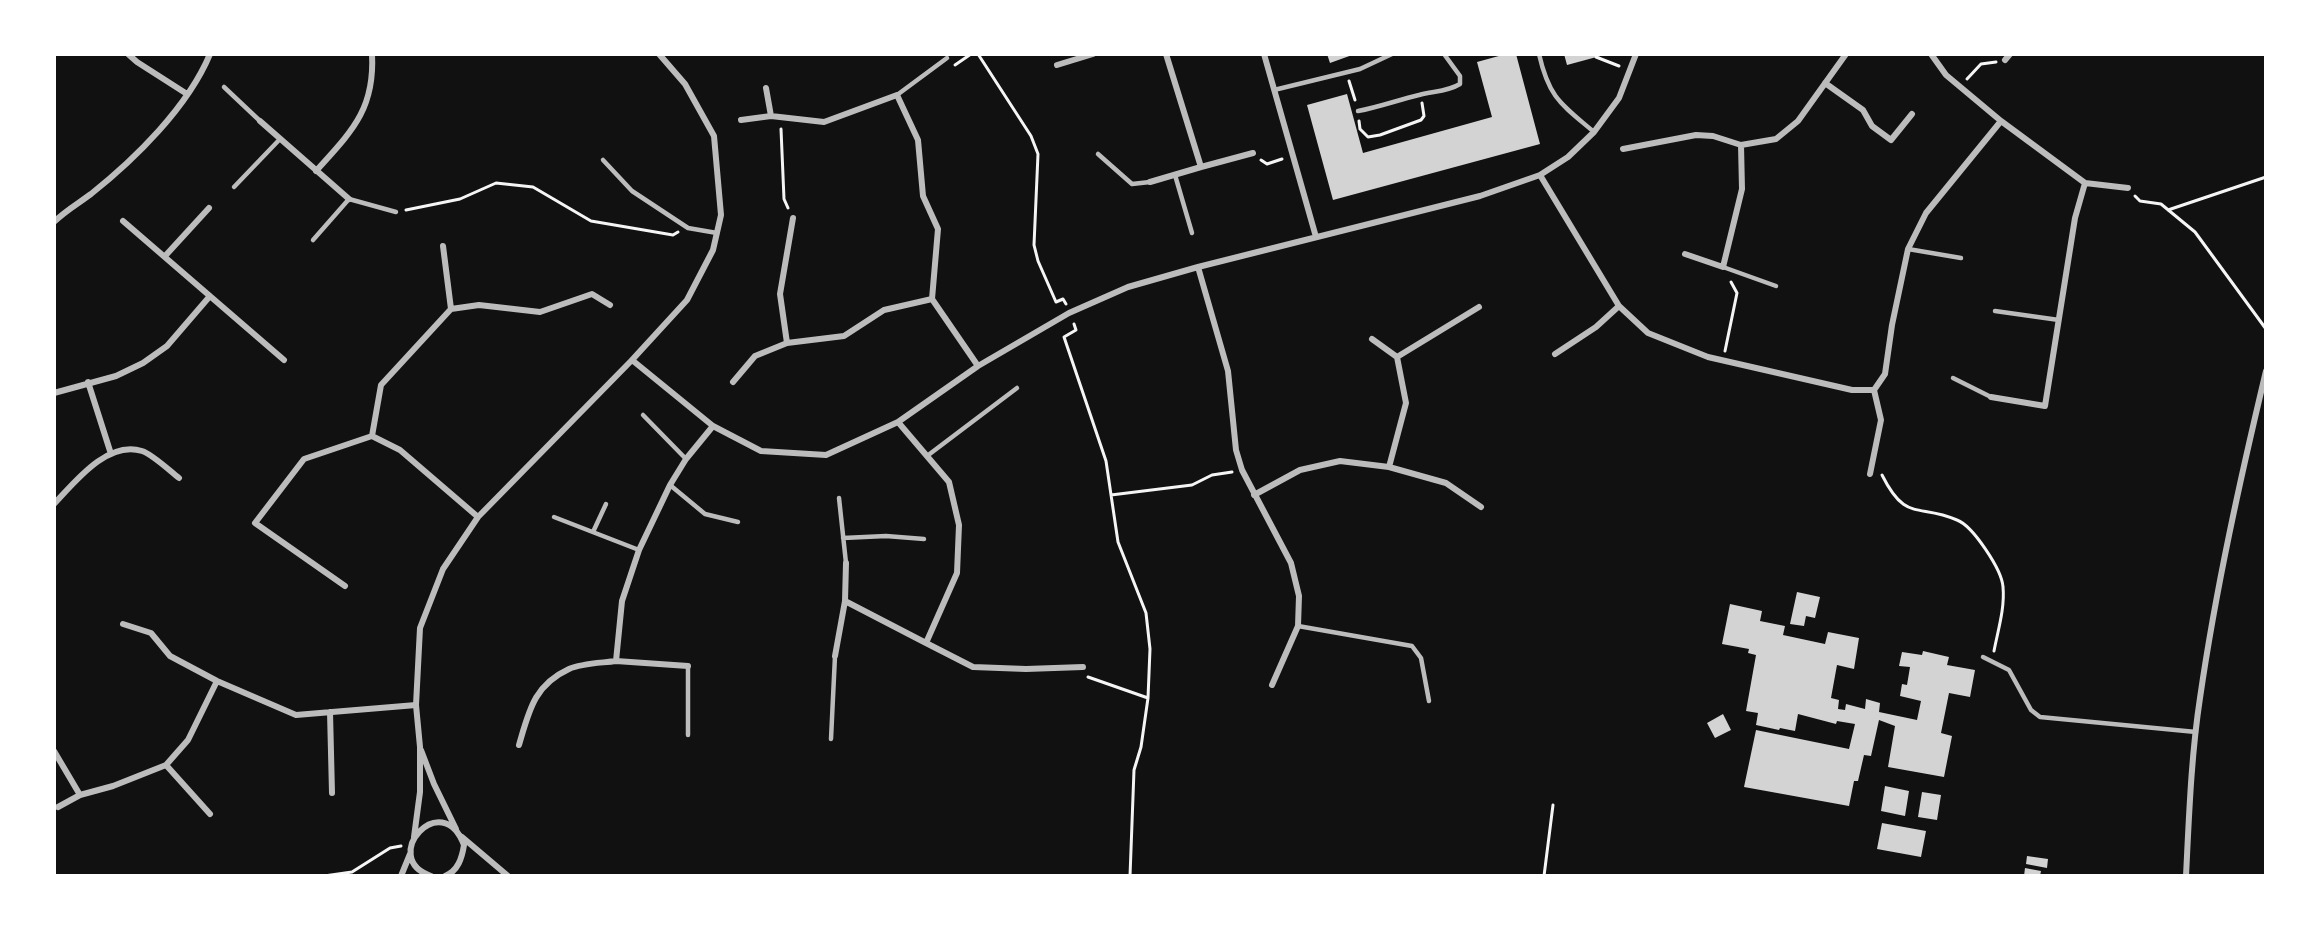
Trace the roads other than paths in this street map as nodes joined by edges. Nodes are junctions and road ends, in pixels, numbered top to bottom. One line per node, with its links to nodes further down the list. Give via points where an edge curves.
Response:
1 (128, 54): 22 (street)
2 (210, 54): 22 (street)
3 (372, 54): 38 (street, via 367,104 351,131)
4 (659, 54): 51 (street, via 685,84 714,136 721,215)
5 (1093, 54): 17 (street)
6 (1166, 54): 37 (street)
7 (1264, 54): 21 (street)
8 (1392, 54): 21 (lane, via 1360,69)
9 (1444, 54): 24 (lane, via 1460,76 1460,84)
10 (1539, 54): 30 (lane, via 1552,94)
11 (1636, 54): 30 (street, via 1619,99)
12 (1846, 54): 18 (street)
13 (1931, 54): 29 (street, via 1946,75)
14 (2010, 54): 16 (street)
15 (947, 58): 23 (lane)
16 (2005, 60)
17 (1057, 65)
18 (1826, 83): 25 (street, via 1863,110 1872,126 1892,140); 32 (street, via 1798,121 1776,139)
19 (225, 87): 28 (lane)
20 (766, 88): 26 (street)
21 (1274, 90): 53 (street)
22 (187, 94): 50 (street, via 131,159)
23 (897, 95): 26 (street, via 824,122); 64 (street, via 918,140 922,196 939,230)
24 (1358, 111)
25 (1912, 114)
26 (771, 116): 27 (street)
27 (741, 120)
28 (260, 121): 31 (street)
29 (2001, 121): 42 (street); 56 (street, via 1926,213)
30 (1594, 132): 40 (street, via 1568,157)
31 (280, 139): 38 (street); 43 (lane)
32 (1741, 145): 33 (street, via 1696,135); 61 (street, via 1742,189)
33 (1623, 149)
34 (1253, 153): 37 (street)
35 (1098, 154): 41 (lane, via 1132,184)
36 (603, 160): 51 (lane, via 632,191 688,228)
37 (1200, 167): 39 (street)
38 (316, 171): 45 (street)
39 (1175, 175): 41 (street); 52 (lane)
40 (1540, 175): 53 (street, via 1480,196); 66 (street)
41 (1150, 182)
42 (2085, 183): 44 (street); 70 (street, via 2075,218)
43 (234, 188)
44 (2128, 188)
45 (349, 199): 47 (lane); 54 (lane)
46 (209, 208): 58 (street)
47 (396, 212)
48 (793, 218): 72 (street, via 780,294)
49 (123, 221): 58 (street)
50 (54, 222)
51 (717, 233): 76 (street, via 713,250 687,300)
52 (1192, 233)
53 (1316, 237): 60 (street)
54 (312, 240)
55 (443, 246): 68 (street)
56 (1908, 249): 59 (lane); 83 (street, via 1885,374)
57 (1684, 254): 61 (street)
58 (166, 255): 63 (street)
59 (1960, 258)
60 (1198, 267): 77 (street, via 1128,287 1070,312); 97 (street, via 1228,371 1236,450)
61 (1723, 267): 62 (lane)
62 (1776, 286)
63 (210, 296): 75 (street); 80 (street, via 167,346 143,363 116,376)
64 (932, 299): 72 (street, via 884,310 844,336); 77 (street)
65 (610, 305): 68 (street, via 592,294 540,312 479,305)
66 (1619, 306): 73 (street); 83 (street, via 1648,333 1723,361 1852,390)
67 (1479, 307): 74 (street)
68 (451, 309): 89 (street, via 381,385)
69 (1995, 311): 70 (lane)
70 (2059, 320): 85 (street, via 2045,406)
71 (1372, 339): 74 (street)
72 (786, 343): 81 (street, via 755,356)
73 (1555, 354)
74 (1397, 357): 93 (street, via 1406,403)
75 (284, 360)
76 (632, 360): 88 (street); 102 (street)
77 (978, 366): 87 (street)
78 (2266, 371): 125 (street, via 2234,502)
79 (1953, 378): 85 (lane)
80 (88, 382): 84 (street); 90 (street)
81 (733, 382)
82 (1017, 388): 91 (lane)
83 (1874, 390): 94 (street, via 1881,420)
84 (54, 393)
85 (1991, 397)
86 (643, 415): 92 (lane)
87 (898, 422): 88 (street, via 826,455 761,451); 91 (street)
88 (713, 426): 92 (street)
89 (372, 436): 102 (street, via 400,450); 110 (street, via 304,459 255,523)
90 (111, 454): 95 (street, via 143,451); 99 (street, via 92,465)
91 (927, 456): 114 (street, via 949,482 959,525 957,573)
92 (686, 459): 96 (street)
93 (1389, 467): 97 (street, via 1340,461 1300,470); 101 (street, via 1446,483)
94 (1870, 474)
95 (179, 478)
96 (670, 485): 104 (lane, via 705,514); 108 (street)
97 (1254, 495): 113 (street, via 1291,563 1299,596)
98 (839, 498): 106 (lane)
99 (54, 504)
100 (606, 504): 105 (lane)
101 (1481, 507)
102 (478, 517): 123 (street, via 443,569 420,628)
103 (554, 517): 105 (lane)
104 (738, 522)
105 (593, 532): 108 (lane)
106 (843, 538): 107 (lane); 109 (lane)
107 (924, 539)
108 (639, 550): 117 (street, via 622,601)
109 (846, 562): 111 (street)
110 (345, 586)
111 (845, 601): 114 (street); 115 (street)
112 (123, 624): 120 (street, via 151,633 170,656)
113 (1298, 626): 121 (street); 122 (lane, via 1412,646 1421,658)
114 (926, 643): 119 (street, via 973,667)
115 (835, 656): 127 (lane)
116 (1983, 657): 125 (lane, via 2009,670 2031,710 2040,717)
117 (616, 660): 118 (street); 128 (street, via 571,668 547,683 530,705)
118 (688, 666): 126 (lane)
119 (1083, 667)
120 (216, 681): 124 (street, via 296,715); 131 (street, via 188,740)
121 (1272, 685)
122 (1429, 701)
123 (416, 705): 124 (street); 129 (street)
124 (330, 712): 132 (street)
125 (2196, 732): 144 (street)
126 (688, 735)
127 (831, 739)
128 (519, 745)
129 (420, 747): 136 (street); 137 (street)
130 (54, 751): 133 (street)
131 (166, 765): 133 (street); 135 (street)
132 (332, 793)
133 (80, 795): 134 (street)
134 (58, 807)
135 (210, 814)
136 (456, 830): 137 (street, via 434,822); 138 (street)
137 (414, 837): 139 (street)
138 (461, 837): 142 (street, via 464,845 459,864); 143 (street)
139 (411, 848): 140 (street); 141 (street, via 416,866)
140 (401, 876)
141 (431, 876)
142 (445, 876)
143 (508, 876)
144 (2186, 876)

